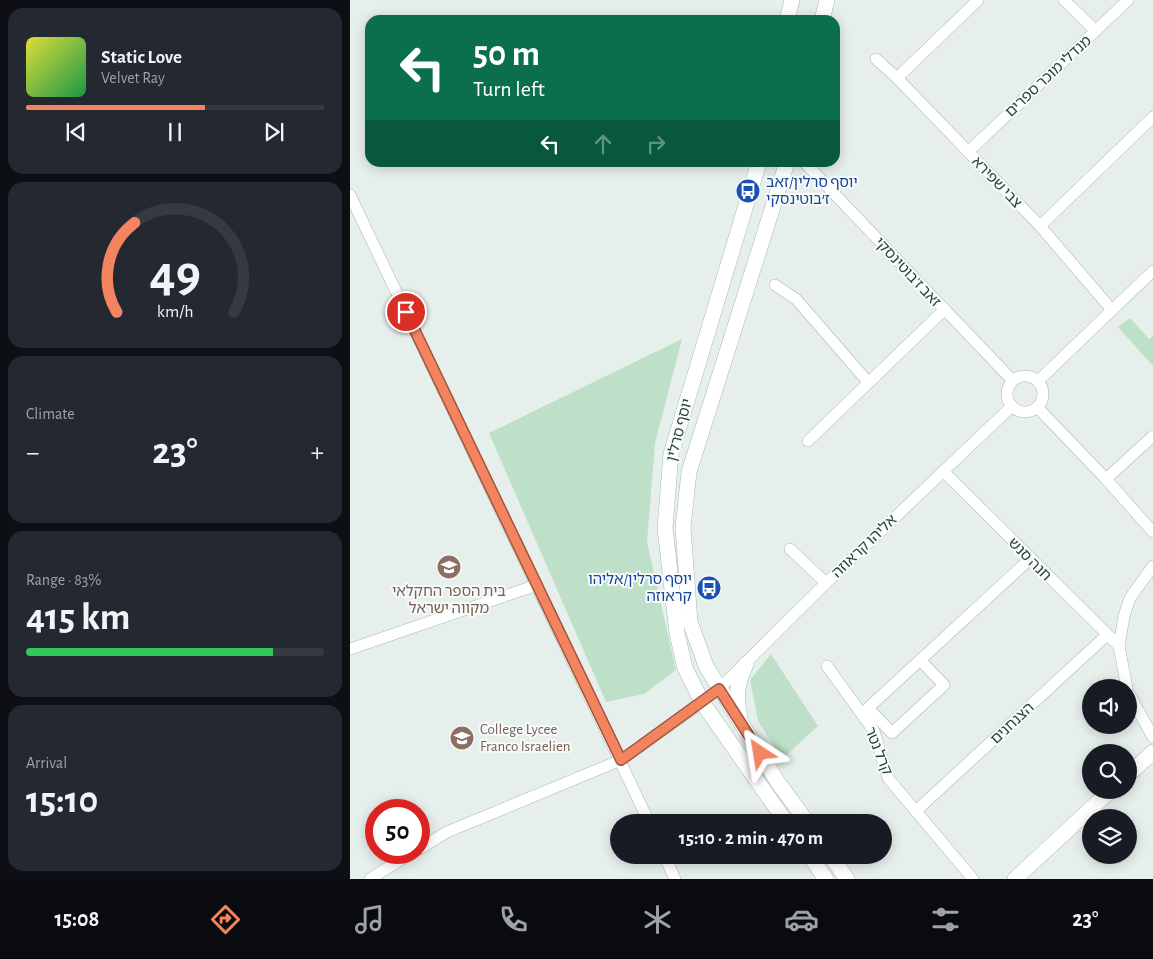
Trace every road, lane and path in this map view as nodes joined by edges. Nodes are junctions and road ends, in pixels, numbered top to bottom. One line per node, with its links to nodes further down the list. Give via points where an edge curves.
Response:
1 (792, 0): 6 (main road)
2 (827, 0): 7 (main road)
3 (978, 0): 10 (street)
4 (1064, 0): 8 (street)
5 (1128, 0): 8 (street, מנדלי מוכר ספרים)
6 (788, 15)
7 (823, 15)
8 (1096, 31): 12 (street, מנדלי מוכר ספרים)
9 (876, 58): 10 (street, צבי שפירא)
10 (898, 78): 12 (street, צבי שפירא)
11 (1153, 117): 17 (street)
12 (968, 152): 17 (street, צבי שפירא)
13 (757, 167): 45 (main road, יוסף סרלין, via 670,454 665,528 677,633 685,668)
14 (785, 167): 44 (main road, יוסף סרלין, via 689,472 683,528 690,622 706,666)
15 (809, 167): 20 (street, זאב ז'בוטינסקי)
16 (350, 195): 36 (street)
17 (1040, 226): 21 (street, צבי שפירא)
18 (1153, 271): 21 (street)
19 (775, 285): 24 (street, via 796,300)
20 (944, 310): 22 (street, זאב ז'בוטינסקי); 24 (street)
21 (1112, 310): 23 (street)
22 (1012, 380): 23 (street, via 1022,375); 25 (street, via 1007,390)
23 (1038, 381): 26 (street, via 1043,397)
24 (868, 382): 28 (street)
25 (1012, 406): 26 (street, via 1022,412); 29 (street, אליהו קראוזה)
26 (1038, 407): 30 (street)
27 (1153, 436): 30 (street)
28 (808, 441)
29 (943, 470): 33 (street, חנה סנש); 35 (street, אליהו קראוזה)
30 (1106, 479): 31 (street)
31 (1153, 532)
32 (790, 549): 35 (street)
33 (1030, 559): 37 (street, חנה סנש); 40 (street)
34 (1153, 566): 38 (street, via 1130,598)
35 (826, 583): 41 (street, אליהו קראוזה)
36 (537, 586): 39 (street); 50 (street)
37 (1107, 635): 38 (street, חנה סנש); 53 (street, הצנחנים)
38 (1119, 646): 43 (street)
39 (350, 649)
40 (920, 660): 40 (street, via 868,708 892,733 944,685)
41 (746, 664): 44 (street, אליהו קראוזה); 47 (main road, via 736,691)
42 (827, 666): 53 (street, קרל נטר, via 874,730 888,778)
43 (1125, 679)
44 (719, 689): 45 (main road); 47 (main road, יוסף סרלין)
45 (702, 702): 50 (street); 55 (main road, יוסף סרלין)
46 (1137, 708): 48 (street)
47 (742, 726): 56 (main road, יוסף סרלין)
48 (1153, 737)
49 (1153, 752): 51 (main road)
50 (621, 760): 54 (street); 57 (street, via 447,832)
51 (1137, 767)
52 (1102, 799): 67 (main road)
53 (917, 810): 66 (street, קרל נטר)
54 (646, 814)
55 (780, 814)
56 (801, 814)
57 (430, 842)
58 (394, 864): 62 (street)
59 (668, 864): 63 (street)
60 (815, 864): 64 (main road)
61 (836, 864): 65 (main road)
62 (370, 879)
63 (675, 879)
64 (826, 879)
65 (847, 879)
66 (973, 879)
67 (1015, 879)

